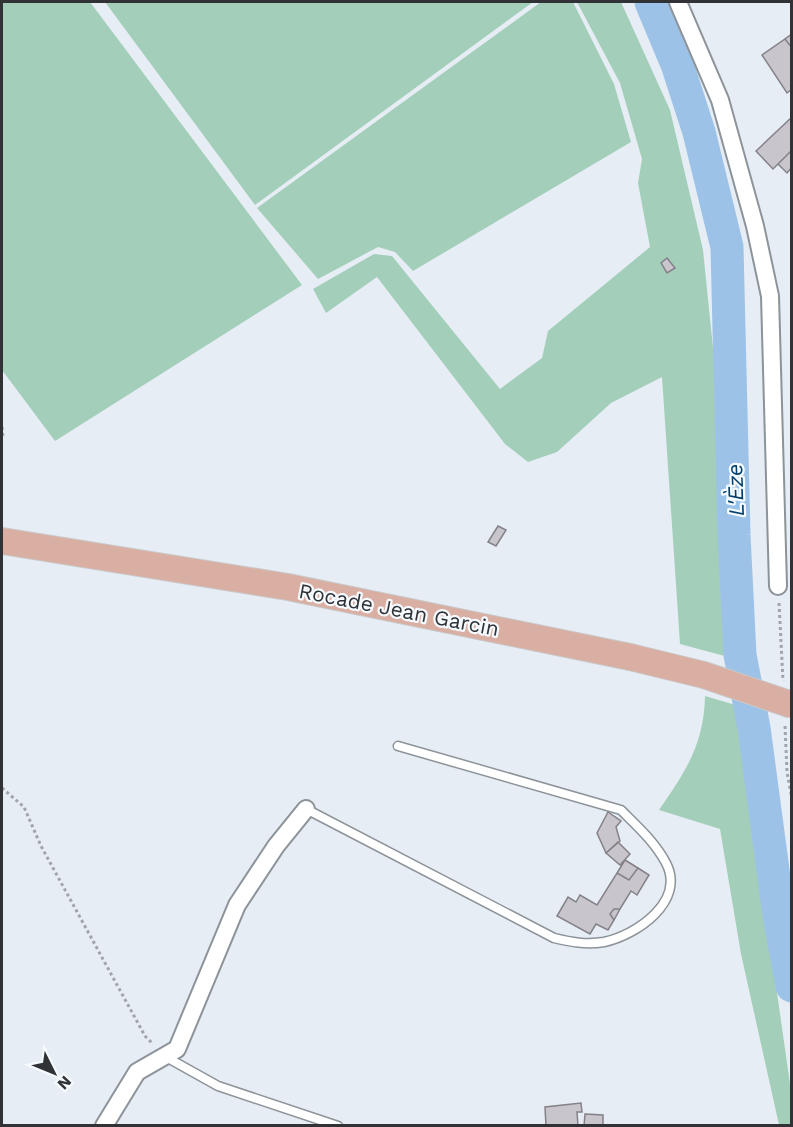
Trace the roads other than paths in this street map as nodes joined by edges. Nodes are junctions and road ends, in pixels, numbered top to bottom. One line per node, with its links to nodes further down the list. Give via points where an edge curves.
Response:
1 (678, 2): 3 (street, via 720,100 770,296)
2 (2, 542): 4 (main road, Rocade Jean Garcin, bridge, via 288,587 630,657 704,675)
3 (778, 586)
4 (792, 705)
5 (398, 746): 6 (lane, via 621,810 666,864 671,888 664,904 646,922 605,942 581,944 554,938)
6 (306, 809): 7 (street, via 237,905 177,1049)
7 (166, 1057): 8 (street, via 137,1072); 9 (lane, via 218,1086)
8 (104, 1125)
9 (338, 1125)

